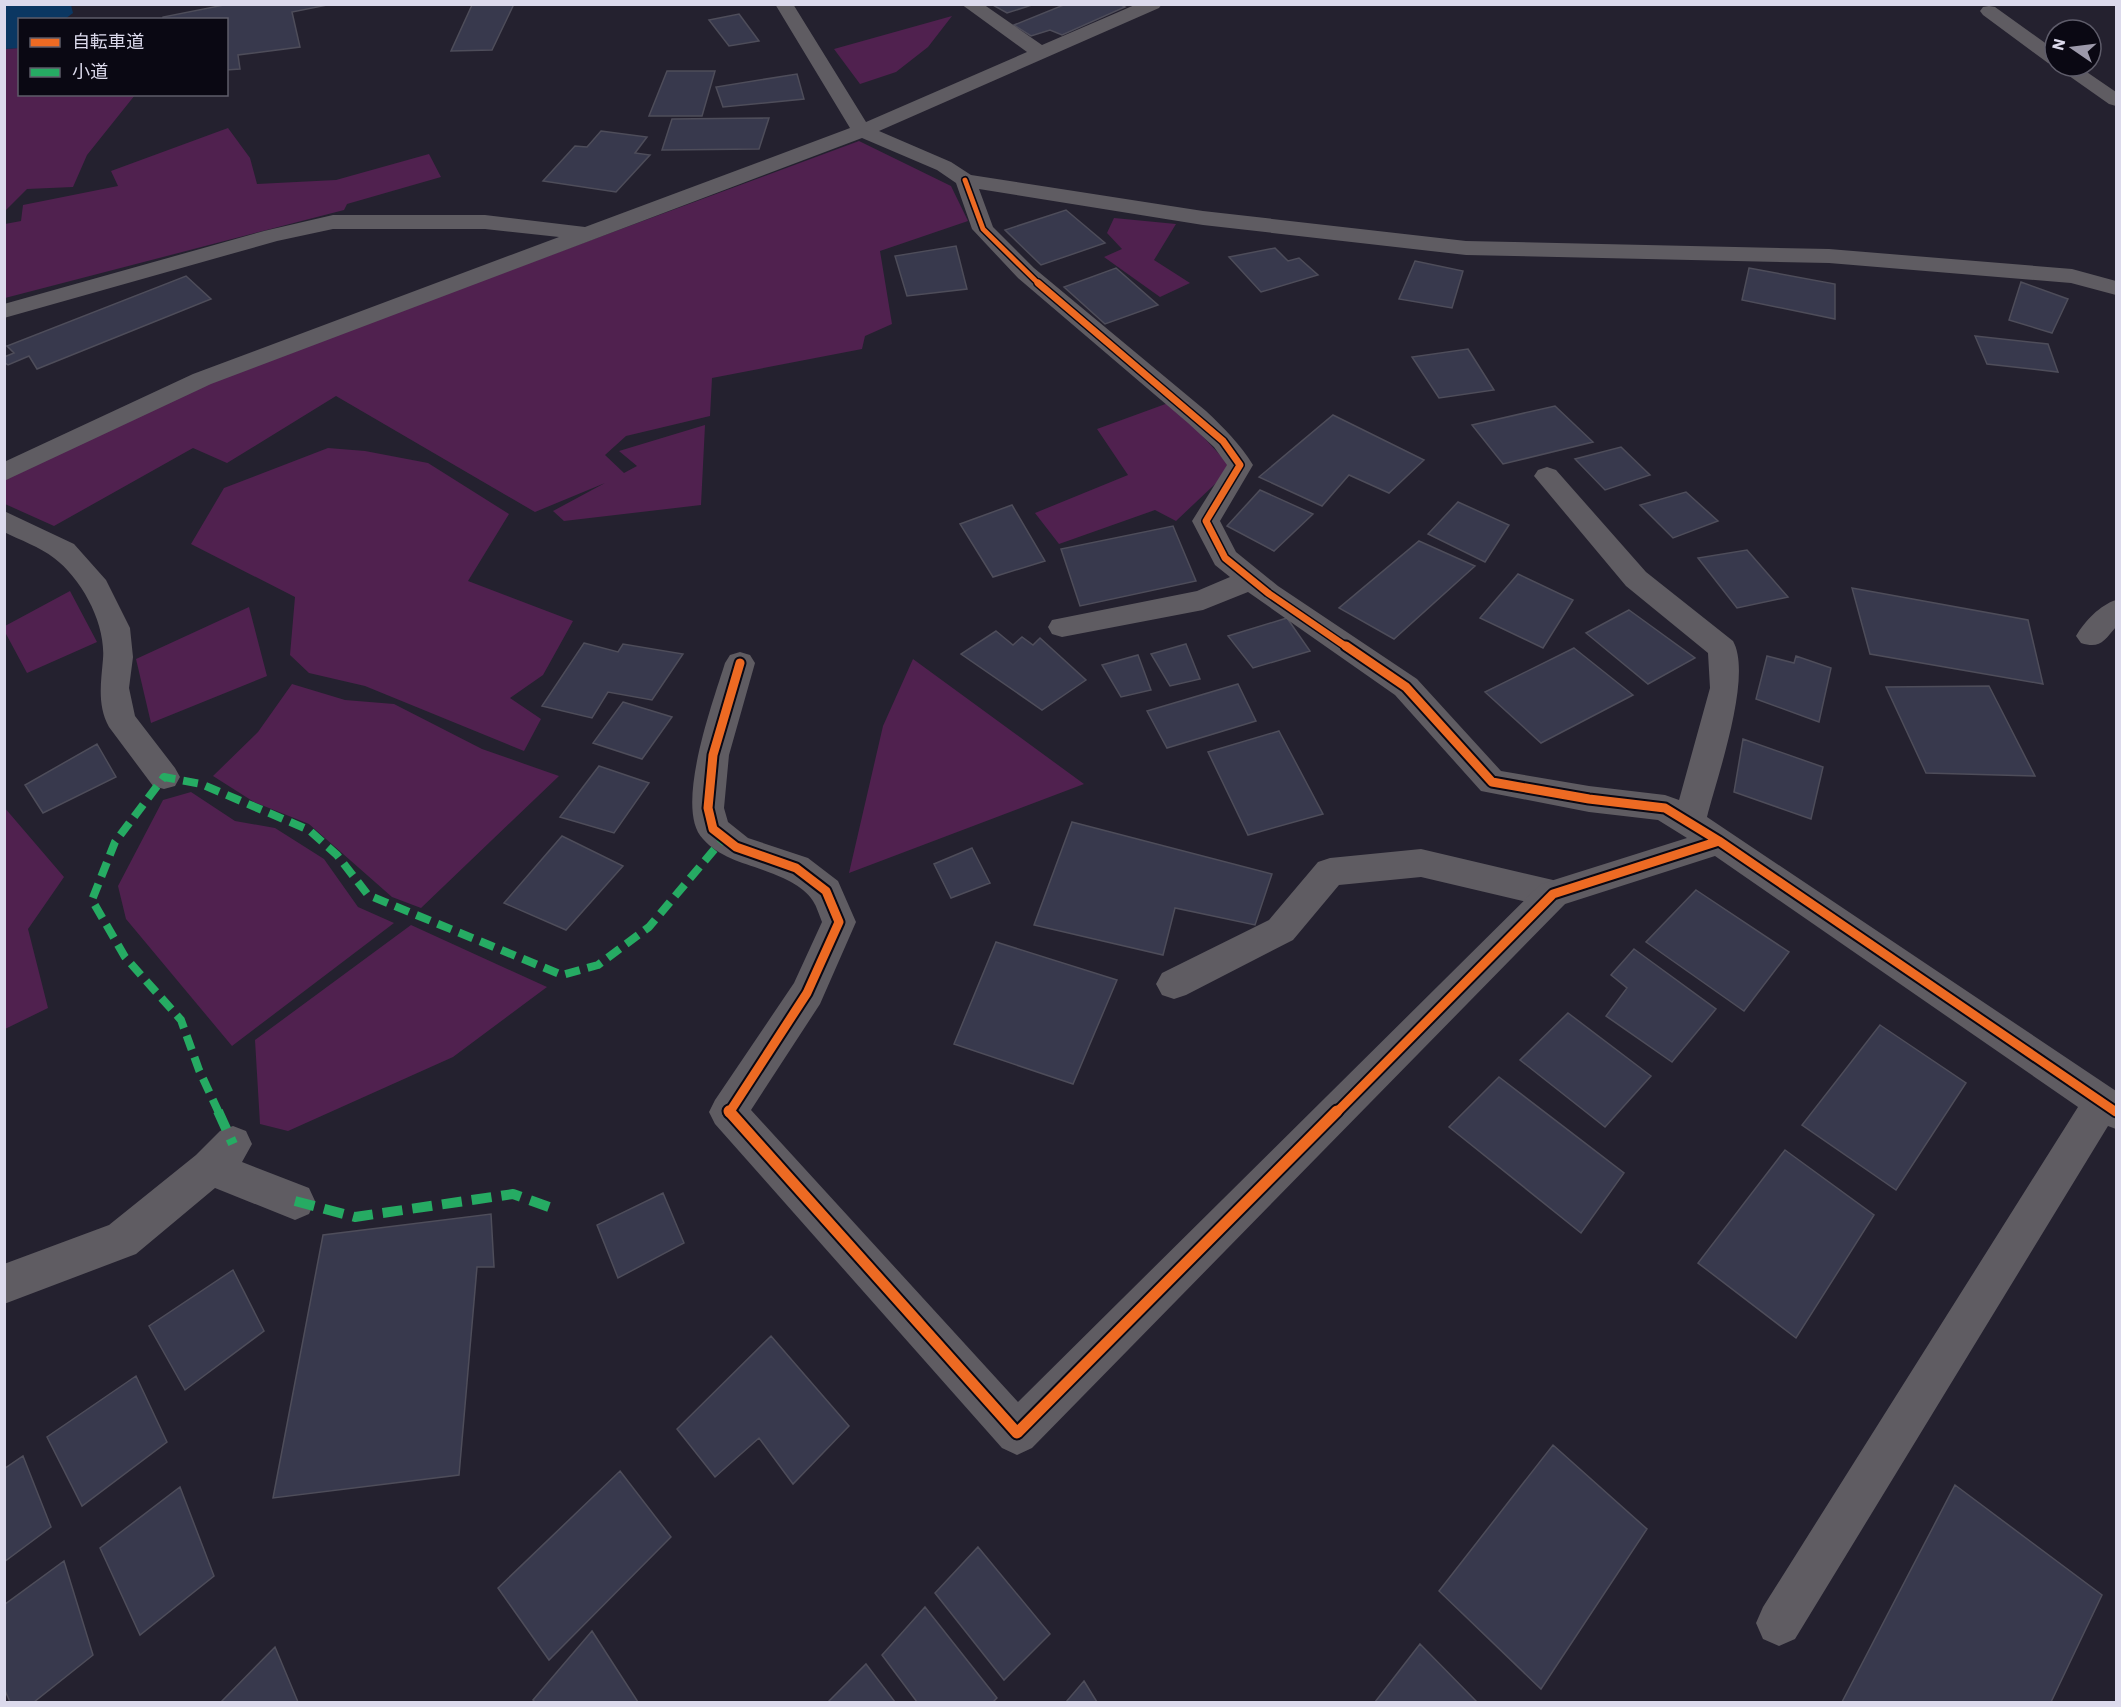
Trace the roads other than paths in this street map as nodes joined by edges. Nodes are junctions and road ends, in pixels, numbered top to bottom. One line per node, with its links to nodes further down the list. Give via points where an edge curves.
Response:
1 (784, 4): 9 (street)
2 (970, 4): 6 (street)
3 (1153, 4): 6 (street)
4 (1989, 11): 5 (street)
5 (2043, 50)
6 (1041, 53): 9 (street)
7 (2083, 78): 8 (street)
8 (2116, 100)
9 (862, 131): 10 (street, via 944,166); 11 (street)
10 (965, 180): 12 (street, via 1203,218 1466,248 1829,256 2072,276); 17 (street, via 983,229 1026,273 1197,417 1229,449 1240,465 1206,521 1225,558)
11 (588, 234): 13 (street, via 485,222 333,222); 14 (street, via 202,379)
12 (2116, 288)
13 (4, 311)
14 (4, 473)
15 (1547, 476): 23 (street, via 1636,579 1723,649 1725,688)
16 (4, 520): 22 (street, via 64,551 96,587 115,627 118,657 114,687 120,719)
17 (1251, 579): 19 (street, via 1203,600); 23 (street, via 1406,687 1492,782 1665,808)
18 (2116, 610): 20 (street)
19 (1062, 627)
20 (2091, 636)
21 (740, 663): 24 (street, via 713,754 708,808 713,829 736,847 796,868 826,891 839,922 807,993 728,1112 1017,1433)
22 (164, 777)
23 (1704, 832): 24 (street); 26 (street)
24 (1553, 894): 25 (street, via 1421,863 1330,872 1281,930)
25 (1174, 984)
26 (2109, 1107): 29 (street)
27 (295, 1201): 28 (street, via 222,1156 122,1240)
28 (4, 1284)
29 (1779, 1623)

